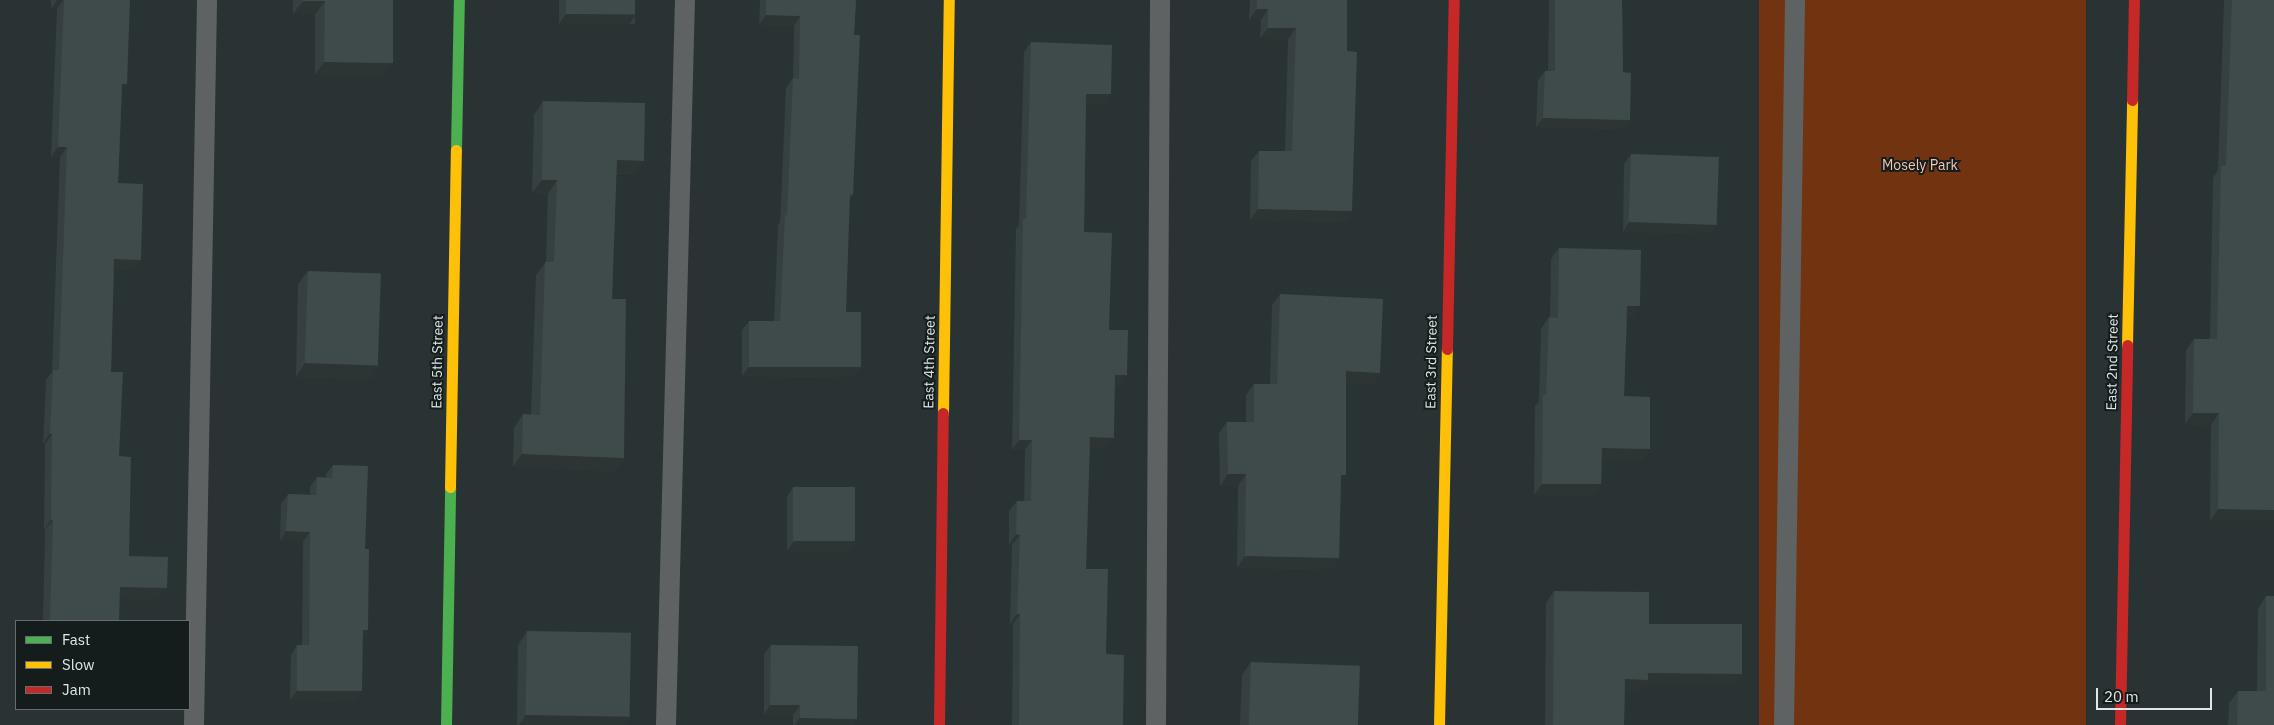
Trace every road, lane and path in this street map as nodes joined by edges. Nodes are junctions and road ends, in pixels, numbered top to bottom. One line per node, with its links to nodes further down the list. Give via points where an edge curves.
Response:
1 (207, 0): 9 (lane)
2 (459, 0): 10 (street, East 5th Street)
3 (685, 0): 11 (lane)
4 (949, 0): 12 (street, East 4th Street)
5 (1160, 0): 13 (lane)
6 (1454, 0): 14 (street, East 3rd Street)
7 (1795, 0): 15 (lane)
8 (2134, 0): 16 (street, East 2nd Street)
9 (194, 725)
10 (446, 725)
11 (666, 725)
12 (939, 725)
13 (1156, 725)
14 (1439, 725)
15 (1784, 725)
16 (2120, 725)

